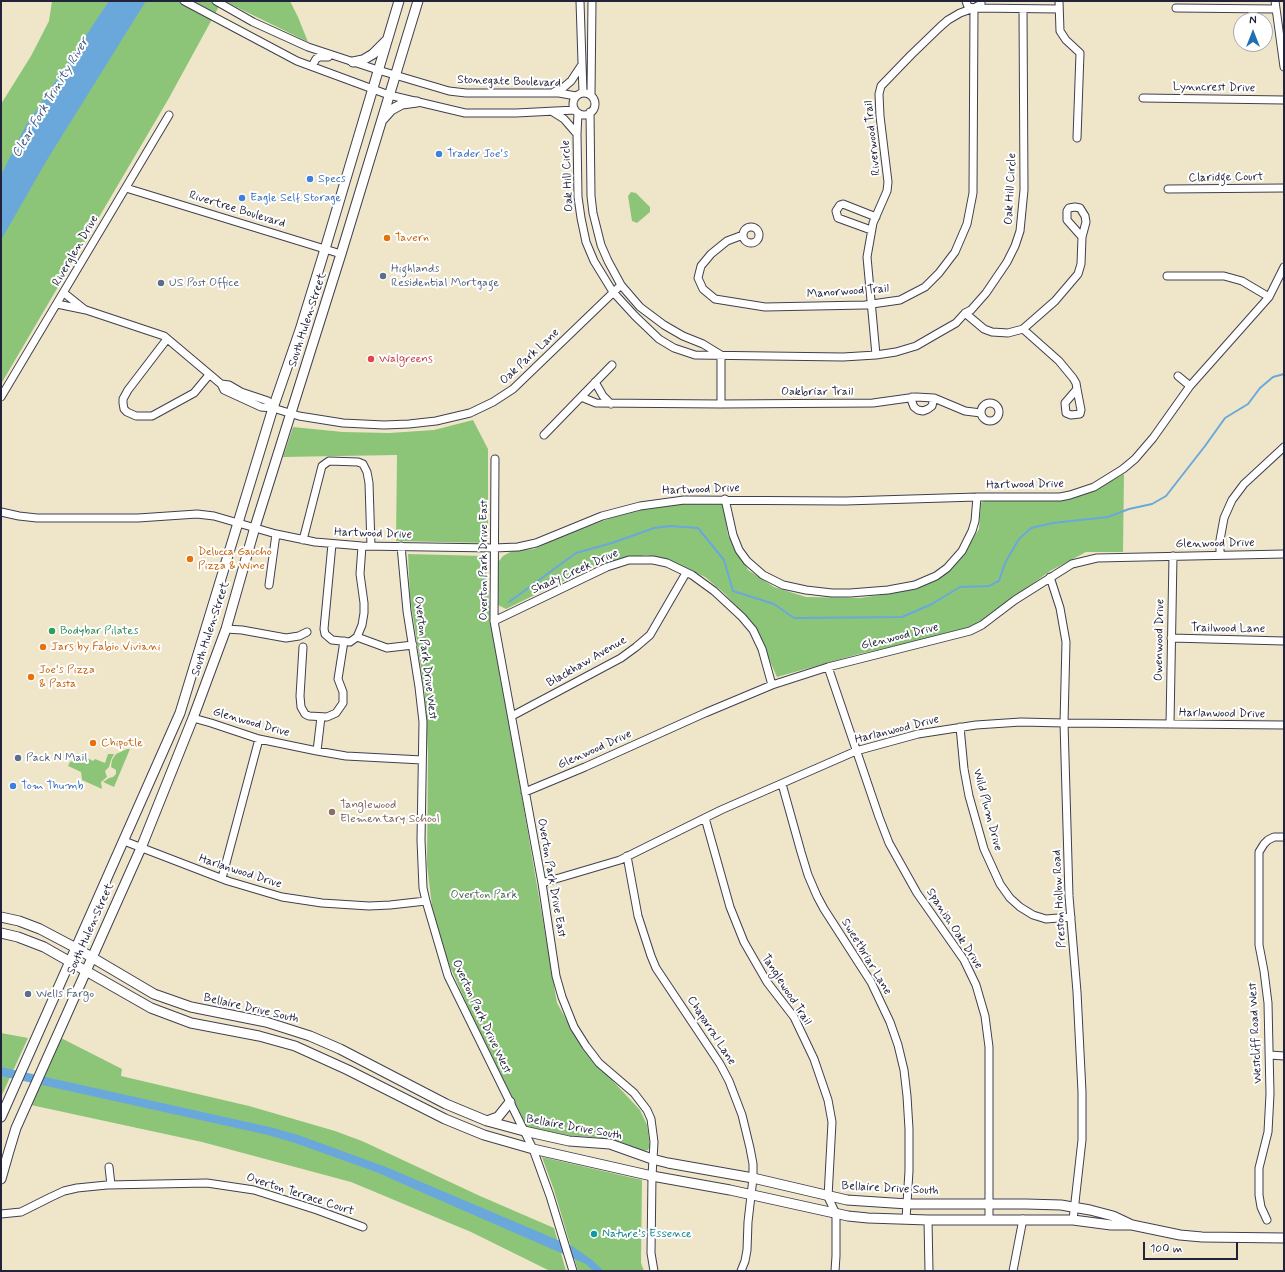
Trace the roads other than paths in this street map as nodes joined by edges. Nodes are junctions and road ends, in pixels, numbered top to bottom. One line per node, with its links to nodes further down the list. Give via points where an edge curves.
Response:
1 (184, 1): 18 (street, via 297,61)
2 (399, 1): 16 (main road, South Hulen Street)
3 (414, 1): 15 (main road)
4 (418, 1): 15 (main road, South Hulen Street)
5 (580, 1): 19 (street)
6 (592, 1): 27 (street)
7 (966, 1): 12 (street, via 968,7)
8 (981, 1): 12 (street, via 981,4)
9 (219, 2): 17 (street, via 276,33 308,47)
10 (1059, 5): 14 (street, Riverwood Trail); 37 (street, via 1060,32 1080,53)
11 (1276, 5): 13 (street); 20 (street)
12 (974, 8): 14 (street, Riverwood Trail); 41 (street, Riverwood Trail, via 948,20 881,86 880,116 888,182); 54 (street, Manorwood Trail, via 973,193 967,224 955,252 925,287 900,300)
13 (1176, 8)
14 (1023, 9): 56 (street, Oak Hill Circle, via 1024,190 1020,231 1007,262 986,293)
15 (412, 20): 22 (main road, South Hulen Street)
16 (387, 40): 17 (main road, via 373,54 362,60); 21 (main road, South Hulen Street)
17 (349, 60): 18 (street, via 319,57); 21 (street, Stonegate Boulevard)
18 (312, 66): 23 (street)
19 (582, 66): 24 (street, via 571,81); 26 (street)
20 (1284, 67)
21 (378, 70): 22 (street, Stonegate Boulevard); 23 (main road, South Hulen Street)
22 (395, 76): 24 (street, Stonegate Boulevard, via 466,94); 25 (main road, South Hulen Street)
23 (373, 90): 25 (street); 45 (main road, South Hulen Street)
24 (553, 93): 26 (street, Stonegate Boulevard)
25 (389, 95): 30 (street); 35 (main road, South Hulen Street)
26 (580, 95): 27 (street); 31 (street, via 573,103)
27 (591, 95): 33 (street, via 595,103)
28 (1143, 98): 29 (street, Lynncrest Drive)
29 (1284, 100)
30 (417, 102): 32 (street, via 465,113); 35 (main road, via 402,104 391,110)
31 (577, 111): 32 (street); 33 (street, via 582,114); 36 (street, Oak Hill Circle)
32 (552, 112): 36 (street, via 564,119)
33 (590, 112): 49 (street, Oak Hill Circle, via 593,213 601,245)
34 (169, 115): 38 (street, Riverglen Drive)
35 (381, 122): 46 (main road, South Hulen Street)
36 (577, 134): 50 (street, Oak Hill Circle, via 578,197 586,242)
37 (1077, 138)
38 (126, 188): 45 (street, Rivertree Boulevard); 51 (street, Riverglen Drive)
39 (1284, 188): 40 (street, Claridge Court)
40 (1168, 189)
41 (876, 217): 42 (street, Riverwood Trail); 42 (street, via 843,204 836,210 838,218)
42 (871, 230): 54 (street, Riverwood Trail, via 867,257)
43 (743, 235): 54 (street, Manorwood Trail, via 727,241 701,266 698,278 703,289 715,298 765,308)
44 (1082, 237): 57 (street, via 1082,264 1078,274 1055,301)
45 (325, 249): 46 (street, Rivertree Boulevard); 73 (main road, South Hulen Street)
46 (341, 254): 75 (main road, South Hulen Street)
47 (1284, 267): 52 (street, Hartwood Drive)
48 (1167, 276): 52 (street, via 1224,276 1242,280)
49 (621, 285): 50 (street, Oak Park Lane); 59 (street, Oak Hill Circle, via 640,308 664,326)
50 (613, 292): 59 (street, Oak Hill Circle, via 659,339 669,345 695,355); 75 (street, Oak Park Lane, via 513,389 470,413 436,421 384,425 343,423)
51 (64, 293): 53 (street, Riverglen Drive); 55 (street, Oak Park Lane)
52 (1269, 297): 65 (street, Hartwood Drive)
53 (57, 304): 55 (street, Oak Park Lane); 67 (street, Riverglen Drive)
54 (871, 304): 60 (street, Riverwood Trail)
55 (86, 310): 58 (street, Oak Park Lane, via 159,334)
56 (965, 313): 57 (street, via 984,329 992,332 1008,333); 60 (street, Oak Hill Circle, via 956,323 916,346)
57 (1023, 329): 66 (street, via 1059,361 1073,378)
58 (167, 339): 62 (street, Oak Park Lane); 62 (street, via 123,399 122,403 127,412 136,416 152,416 194,393)
59 (721, 355): 60 (street, Oak Hill Circle); 72 (street)
60 (876, 355)
61 (612, 365): 64 (street)
62 (210, 375): 73 (street, Oak Park Lane, via 221,384 268,400)
63 (1178, 376): 65 (street)
64 (595, 382): 68 (street); 71 (street)
65 (1190, 386): 79 (street, Hartwood Drive, via 1135,459 1094,487 1060,496)
66 (1077, 389)
67 (1, 397)
68 (581, 397): 71 (street, Oakbriar Trail, via 596,404); 76 (street)
69 (912, 397): 70 (street, Oakbriar Trail); 70 (street, via 914,407 923,411 932,406); 72 (street, Oakbriar Trail, via 873,403)
70 (934, 398): 74 (street, Oakbriar Trail, via 964,411)
71 (611, 404): 72 (street, Oakbriar Trail)
72 (721, 404)
73 (273, 408): 75 (street, Oak Park Lane); 82 (main road, South Hulen Street)
74 (981, 413)
75 (290, 414): 83 (main road, South Hulen Street)
76 (544, 435)
77 (1284, 447): 92 (street, via 1244,484 1232,500 1224,518)
78 (495, 459): 90 (street, Overton Park Drive East)
79 (976, 497): 80 (street, Hartwood Drive, via 845,501); 80 (street, via 972,531 962,551 947,568 915,585 850,593 806,590 783,585 763,575 739,550)
80 (725, 500): 90 (street, Hartwood Drive, via 684,500 640,506 602,516 536,543)
81 (1, 512): 82 (street, Hartwood Drive, via 37,518 138,518 197,514)
82 (239, 523): 83 (street, Hartwood Drive); 108 (main road, South Hulen Street)
83 (256, 527): 84 (street, Hartwood Drive); 98 (main road, South Hulen Street)
84 (276, 534): 85 (street, Hartwood Drive); 96 (street)
85 (303, 540): 86 (street, Hartwood Drive); 88 (street, via 322,466 329,461 358,462 367,472 369,483)
86 (332, 544): 87 (street, Hartwood Drive); 102 (street, via 325,634 332,640)
87 (362, 546): 88 (street, Hartwood Drive); 100 (street, via 360,574 364,613)
88 (371, 546): 89 (street, Hartwood Drive)
89 (401, 546): 90 (street, Hartwood Drive); 104 (street, Overton Park Drive West)
90 (494, 548): 97 (street, Overton Park Drive East)
91 (1284, 554): 92 (street, Glenwood Drive)
92 (1220, 555): 93 (street, Glenwood Drive)
93 (1173, 556): 95 (street, Glenwood Drive, via 1095,558 1072,564); 101 (street, Owenwood Drive)
94 (686, 573): 97 (street, Shady Creek Drive, via 667,563 653,560 620,562); 107 (street, Shady Creek Drive, via 714,591 753,630 762,649); 110 (street, Blackhaw Avenue, via 650,635 636,647 621,658)
95 (1050, 577): 106 (street, Glenwood Drive, via 970,631); 113 (street, Preston Hollow Road, via 1060,608 1066,642)
96 (269, 585)
97 (494, 621): 110 (street, Overton Park Drive East)
98 (226, 629): 99 (street, via 286,638); 112 (main road, South Hulen Street)
99 (307, 632)
100 (358, 634): 102 (street, via 350,642); 104 (street, via 387,648)
101 (1171, 638): 103 (street, Trailwood Lane); 114 (street, Owenwood Drive)
102 (344, 641): 111 (street, via 338,679 343,692 343,703 332,716)
103 (1284, 641)
104 (413, 645): 121 (street, Overton Park Drive West, via 423,722)
105 (303, 647): 111 (street, via 301,707 305,714)
106 (828, 667): 107 (street, Glenwood Drive); 120 (street, Spanish Oak Drive)
107 (772, 685): 123 (street, Glenwood Drive)
108 (188, 689): 109 (main road, South Hulen Street); 112 (main road, via 188,712)
109 (180, 713): 117 (main road, via 185,720); 126 (main road, South Hulen Street)
110 (512, 716): 123 (street, Overton Park Drive East)
111 (321, 717): 119 (street)
112 (193, 718): 117 (main road, South Hulen Street); 118 (street, Glenwood Drive)
113 (1064, 723): 114 (street, Harlanwood Drive); 116 (street, Harlanwood Drive, via 1021,722); 133 (street, Preston Hollow Road)
114 (1170, 724): 115 (street, Harlanwood Drive)
115 (1284, 725)
116 (960, 727): 120 (street, Harlanwood Drive, via 918,734); 133 (street, Wild Plum Drive, via 969,796 984,849 1000,884 1010,898 1033,915 1046,919)
117 (184, 739): 127 (main road, South Hulen Street)
118 (259, 739): 119 (street, Glenwood Drive); 129 (street)
119 (317, 751): 121 (street, Glenwood Drive, via 346,756)
120 (856, 751): 122 (street, Harlanwood Drive); 161 (street, Spanish Oak Drive, via 889,842 922,899 964,960 976,985 986,1016 989,1047)
121 (422, 760): 131 (street, Overton Park Drive West, via 421,840)
122 (782, 784): 124 (street, Harlanwood Drive); 160 (street, Sweetbriar Lane, via 800,852 817,896 871,982 898,1045 907,1096)
123 (525, 792): 130 (street, Overton Park Drive East)
124 (705, 818): 128 (street, Harlanwood Drive); 159 (street, Tanglewood Trail, via 730,907 744,942 767,982 794,1017 814,1059 828,1100 832,1122)
125 (1284, 836): 143 (street, Westcliff Road West, via 1268,840 1259,852 1259,946 1268,1004)
126 (124, 841): 127 (street, Harlanwood Drive); 135 (main road, South Hulen Street)
127 (141, 848): 129 (street, Harlanwood Drive); 136 (main road, South Hulen Street)
128 (627, 856): 130 (street, Harlanwood Drive); 155 (street, Chaparral Lane, via 638,916 651,956 656,968 729,1081 744,1121 753,1164)
129 (222, 878): 131 (street, Harlanwood Drive, via 282,897 322,903 370,906)
130 (542, 883): 152 (street, Overton Park Drive East, via 556,976 571,1021 599,1063 626,1085 647,1110 654,1136)
131 (426, 901): 147 (street, Overton Park Drive West, via 448,976)
132 (1, 917): 135 (main road, Bellaire Drive South, via 40,929)
133 (1071, 917): 162 (street, Preston Hollow Road, via 1082,1092 1082,1140)
134 (1, 933): 137 (main road, Bellaire Drive South, via 34,943)
135 (76, 948): 136 (main road, Bellaire Drive South); 137 (main road, South Hulen Street)
136 (92, 957): 138 (main road, South Hulen Street); 139 (main road, Bellaire Drive South, via 154,994)
137 (70, 962): 138 (main road, Bellaire Drive South); 148 (main road, South Hulen Street)
138 (85, 972): 140 (main road, Bellaire Drive South, via 137,1001); 156 (main road, South Hulen Street, via 12,1139)
139 (182, 1004): 140 (main road); 141 (main road, Bellaire Drive South)
140 (177, 1018): 142 (main road, Bellaire Drive South)
141 (281, 1026): 142 (main road); 145 (main road, Bellaire Drive South, via 329,1044)
142 (277, 1040): 146 (main road, Bellaire Drive South, via 324,1058)
143 (1270, 1055): 144 (street); 170 (street, Westcliff Road West, via 1268,1132 1258,1183 1260,1207)
144 (1284, 1056)
145 (417, 1090): 146 (main road); 149 (main road, Bellaire Drive South)
146 (410, 1102): 151 (main road, Bellaire Drive South, via 484,1135)
147 (510, 1102): 149 (main road, via 498,1117); 150 (street, Overton Park Drive West)
148 (1, 1117)
149 (487, 1121): 150 (main road, Bellaire Drive South)
150 (524, 1131): 151 (street, Overton Park Drive West); 152 (main road, Bellaire Drive South, via 569,1140 610,1144)
151 (533, 1149): 154 (main road, Bellaire Drive South); 174 (street, Overton Park Drive West)
152 (652, 1159): 154 (street, Overton Park Drive East); 155 (main road, Bellaire Drive South)
153 (109, 1167): 157 (street)
154 (652, 1176): 158 (main road, Bellaire Drive South); 175 (street, Overton Park Drive East, via 651,1253)
155 (753, 1178): 158 (street, Chaparral Lane); 159 (main road, Bellaire Drive South)
156 (1, 1179)
157 (111, 1185): 163 (street, Overton Terrace Court, via 70,1190 20,1212); 172 (street, Overton Terrace Court, via 201,1183 232,1186 287,1200)
158 (751, 1194): 164 (main road, Bellaire Drive South); 176 (street, Chaparral Lane, via 747,1250)
159 (828, 1197): 160 (main road, Bellaire Drive South); 164 (street, Tanglewood Trail)
160 (908, 1204): 161 (main road, Bellaire Drive South); 165 (street, Sweetbriar Lane)
161 (989, 1204): 162 (main road, Bellaire Drive South); 166 (street, Spanish Oak Drive)
162 (1074, 1207): 169 (street, Preston Hollow Road); 171 (main road, Bellaire Drive South, via 1113,1216)
163 (1, 1214)
164 (836, 1214): 165 (main road, Bellaire Drive South); 177 (street, Tanglewood Trail)
165 (906, 1219): 168 (main road, Bellaire Drive South)
166 (989, 1219): 167 (main road, Bellaire Drive South); 168 (main road, Bellaire Drive South)
167 (1023, 1219): 169 (main road, Bellaire Drive South); 179 (street)
168 (928, 1220): 178 (street)
169 (1073, 1220): 171 (main road, Bellaire Drive South)
170 (1267, 1220)
171 (1132, 1225): 173 (main road, Bellaire Drive South, via 1202,1237)
172 (363, 1227)
173 (1284, 1238)
174 (573, 1271)
175 (654, 1271)
176 (741, 1271)
177 (835, 1271)
178 (928, 1271)
179 (1013, 1271)

